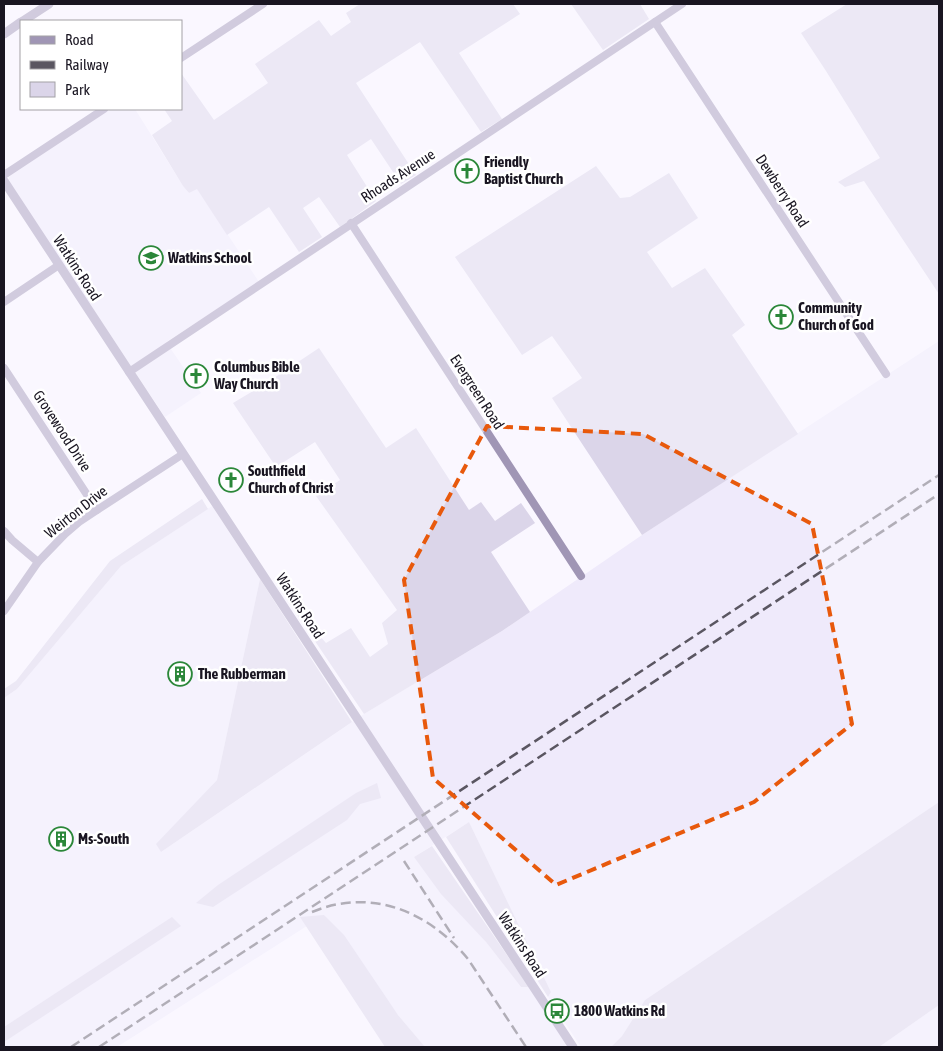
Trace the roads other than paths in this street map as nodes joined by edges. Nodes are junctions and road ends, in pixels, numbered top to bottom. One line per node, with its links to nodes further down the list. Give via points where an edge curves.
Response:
1 (49, 4): 4 (street)
2 (263, 4): 8 (street)
3 (682, 4): 5 (street, Rhoads Avenue)
4 (25, 20)
5 (654, 22): 12 (street, Rhoads Avenue); 17 (street, Dewberry Road)
6 (20, 23): 7 (street)
7 (4, 34)
8 (182, 57)
9 (103, 110): 10 (street)
10 (4, 176)
11 (4, 181): 13 (street, Watkins Road)
12 (351, 223): 16 (street, Rhoads Avenue); 22 (street, Evergreen Road)
13 (59, 265): 14 (street); 16 (street, Watkins Road)
14 (4, 302)
15 (4, 368): 19 (street, Grovewood Drive)
16 (129, 372): 18 (street, Watkins Road)
17 (886, 374)
18 (183, 454): 19 (street, Weirton Drive); 24 (street, Watkins Road)
19 (97, 510): 21 (street, Weirton Drive, via 65,534)
20 (4, 530): 21 (street)
21 (38, 562): 23 (street, Weirton Drive)
22 (581, 576)
23 (4, 610)
24 (573, 1047)

